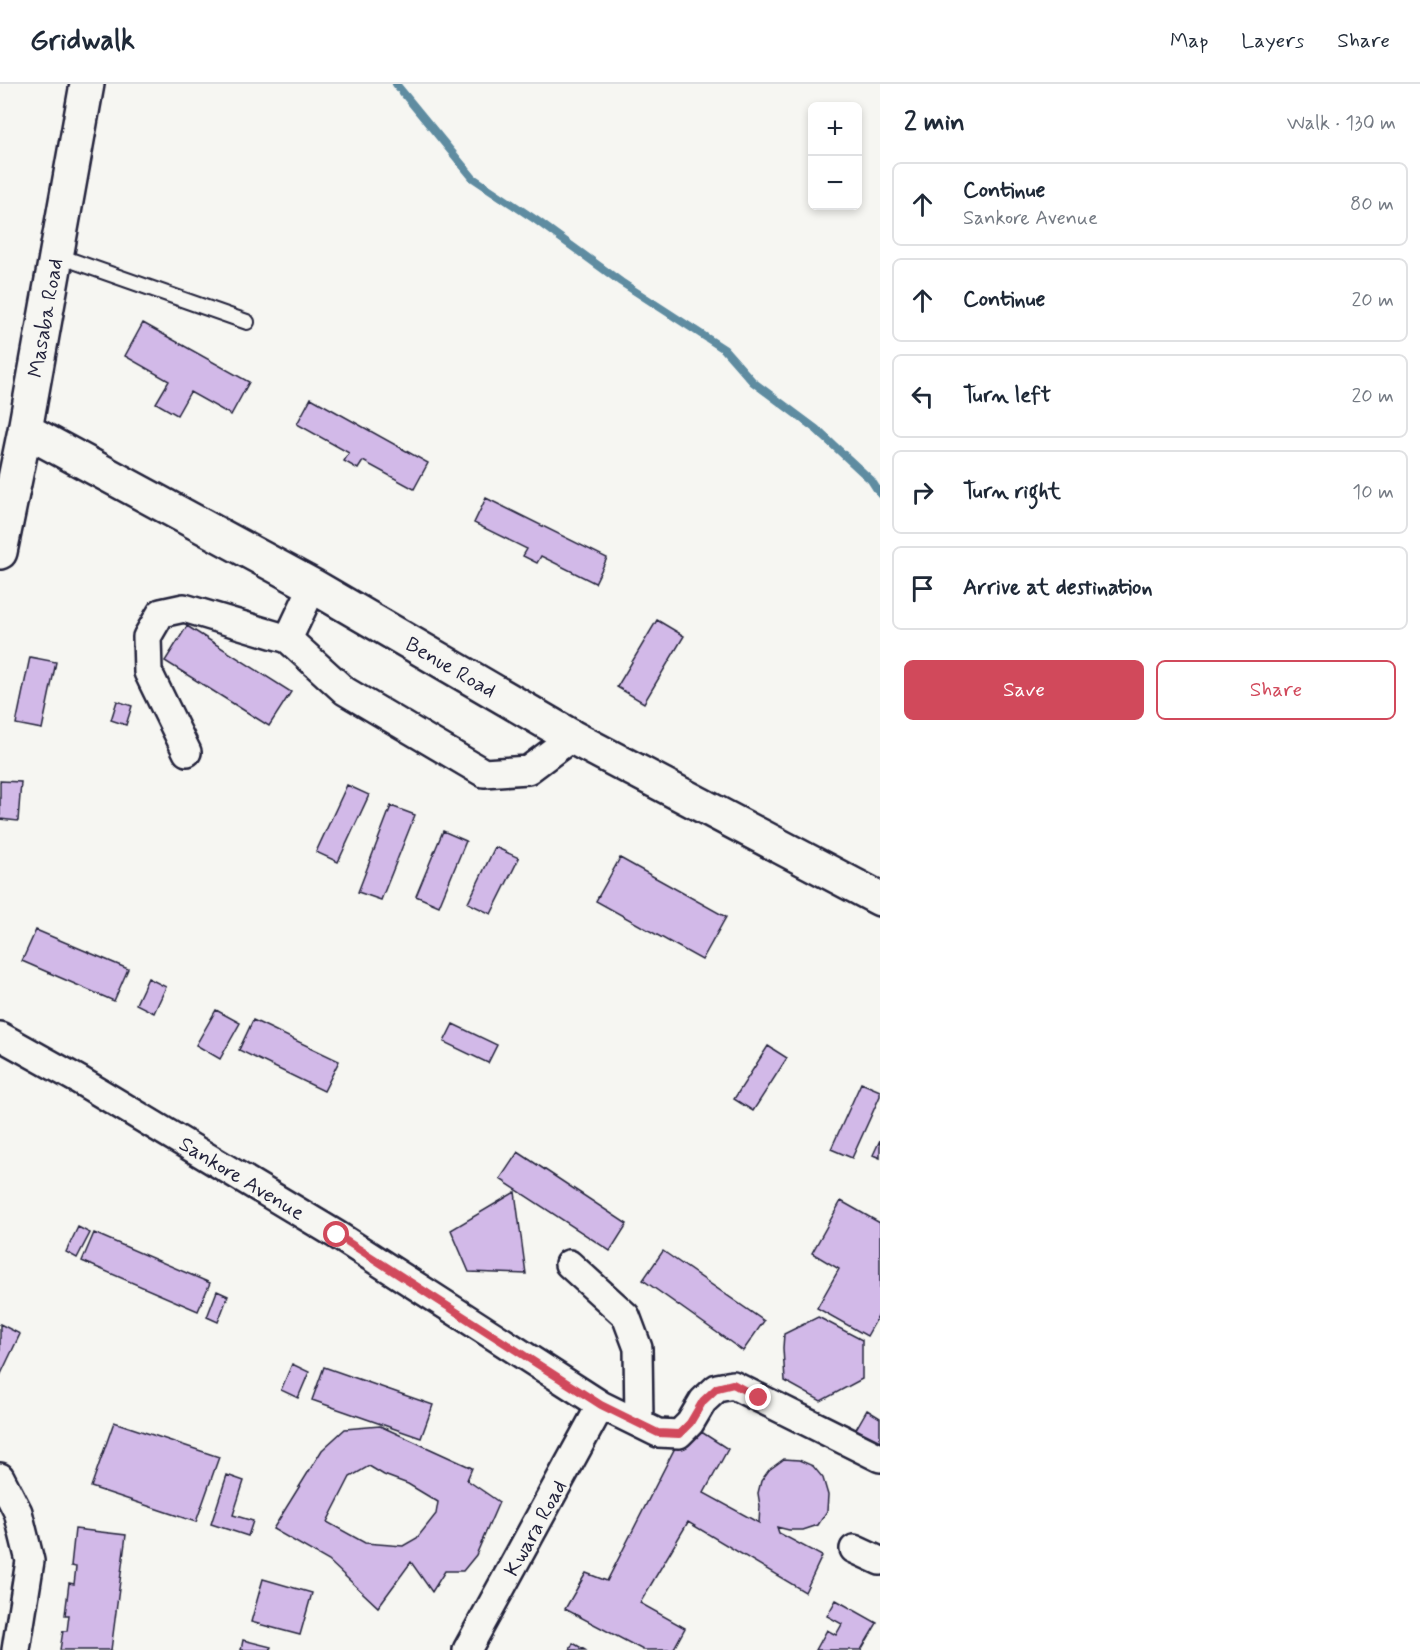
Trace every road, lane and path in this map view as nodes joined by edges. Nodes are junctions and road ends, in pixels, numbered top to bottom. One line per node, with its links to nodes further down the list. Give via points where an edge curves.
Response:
1 (87, 84): 2 (street, Masaba Road)
2 (56, 255): 3 (lane); 4 (street, Masaba Road)
3 (247, 322)
4 (25, 430): 5 (street, Masaba Road); 6 (street, Benue Road)
5 (0, 552)
6 (313, 586): 7 (street); 8 (street, Benue Road)
7 (288, 639): 8 (street, via 345,691 484,772 528,770); 9 (street, via 184,608 161,613 147,637 148,672)
8 (572, 737): 10 (street, Benue Road)
9 (187, 752)
10 (880, 899)
11 (0, 1036): 13 (street, Sankore Avenue, via 337,1235)
12 (569, 1264): 14 (street, via 626,1316 638,1348)
13 (601, 1405): 14 (street, Sankore Avenue); 20 (street, Kwara Road)
14 (639, 1422): 15 (street, Sankore Avenue, via 658,1433 679,1434 717,1388 733,1384)
15 (880, 1458)
16 (0, 1478): 19 (street, via 18,1512 30,1561)
17 (854, 1550): 18 (street)
18 (880, 1561)
19 (16, 1650)
20 (467, 1650)

